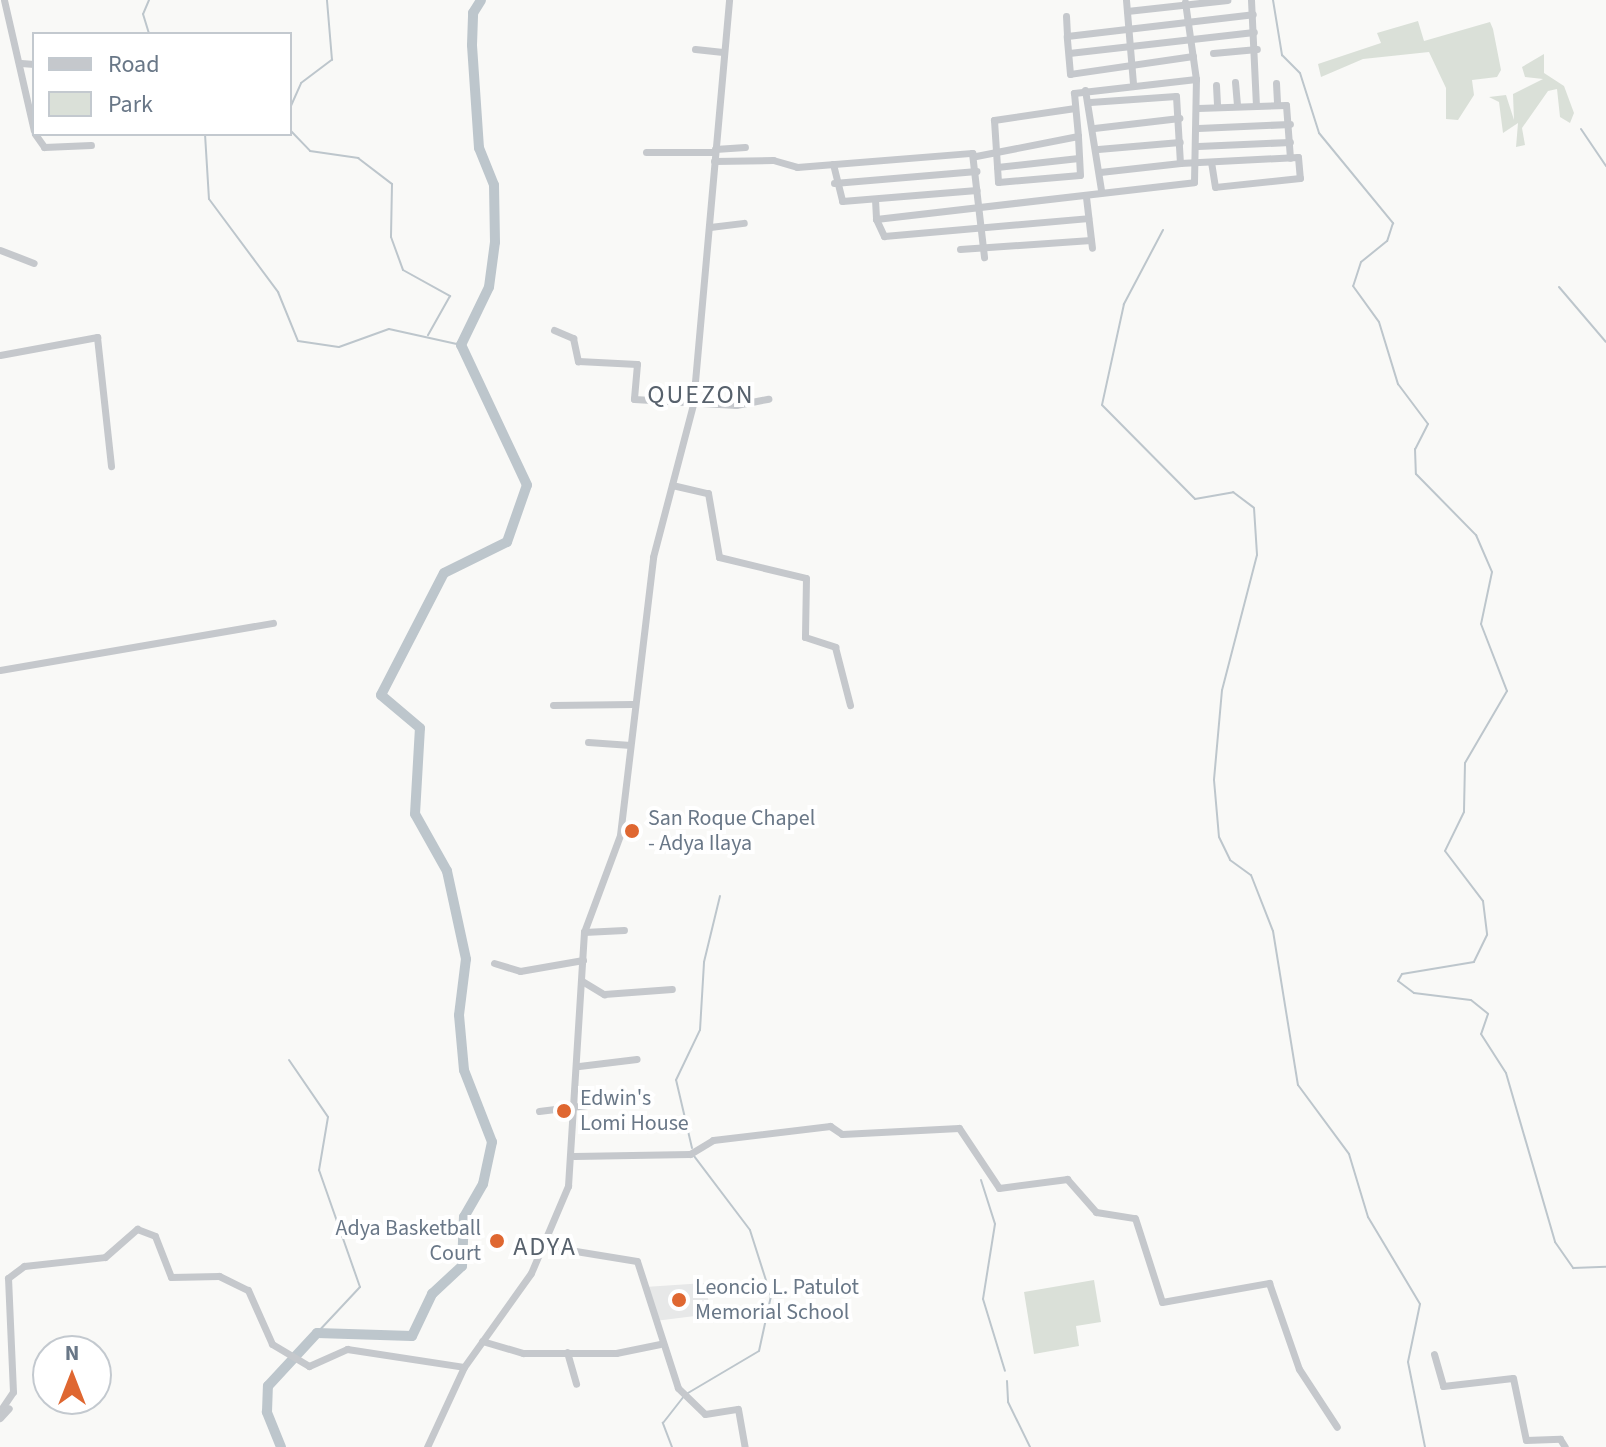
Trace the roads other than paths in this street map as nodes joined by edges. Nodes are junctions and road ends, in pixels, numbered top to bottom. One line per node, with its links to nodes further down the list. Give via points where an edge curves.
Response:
1 (4, 0): 22 (street)
2 (729, 0): 18 (street)
3 (1126, 0): 7 (street)
4 (1227, 0): 6 (street)
5 (1251, 0): 8 (street)
6 (1185, 2): 7 (street); 10 (street)
7 (1127, 11): 11 (street)
8 (1253, 14): 10 (street); 12 (street)
9 (1066, 16): 13 (street)
10 (1188, 21): 11 (street); 14 (street)
11 (1129, 30): 13 (street); 15 (street)
12 (1254, 32): 14 (street); 17 (street)
13 (1067, 36): 19 (street)
14 (1191, 39): 15 (street); 21 (street)
15 (1130, 48): 19 (street); 24 (street)
16 (695, 49): 18 (street)
17 (1257, 49): 20 (street); 35 (street)
18 (723, 52): 55 (street)
19 (1069, 53): 25 (street)
20 (1213, 53)
21 (1193, 56): 24 (street); 26 (street)
22 (21, 63): 23 (street); 41 (street)
23 (32, 64)
24 (1132, 64): 25 (street); 28 (street)
25 (1070, 74): 32 (street)
26 (1196, 79): 28 (street); 39 (street)
27 (1235, 82): 36 (street)
28 (1133, 83): 31 (street)
29 (1276, 83): 34 (street)
30 (1216, 85): 37 (street)
31 (1085, 90): 32 (street); 33 (street)
32 (1074, 93): 38 (street)
33 (1090, 102): 40 (street, via 1176,96); 43 (street)
34 (1277, 104): 35 (street); 42 (street, via 1288,107)
35 (1256, 105): 36 (street)
36 (1237, 106): 37 (street)
37 (1217, 107): 39 (street)
38 (1075, 108): 46 (street); 52 (street, via 999,115)
39 (1198, 108): 44 (street)
40 (1179, 118): 43 (street); 47 (street)
41 (32, 121)
42 (1290, 124): 44 (street); 48 (street)
43 (1094, 128): 53 (street)
44 (1198, 128): 50 (street)
45 (37, 136): 49 (street, via 44,147)
46 (1078, 136): 52 (street); 57 (street)
47 (1180, 142): 53 (street); 61 (street)
48 (1290, 142): 50 (street); 58 (street)
49 (91, 145)
50 (1198, 146): 59 (street)
51 (745, 147): 55 (street)
52 (996, 149): 56 (street); 63 (street)
53 (1098, 149): 65 (street)
54 (646, 152): 55 (street)
55 (714, 154): 62 (street); 76 (street)
56 (976, 156): 62 (street); 64 (street)
57 (1079, 158): 63 (street); 63 (street, via 1076,177 1001,184)
58 (1290, 158): 60 (street); 60 (street, via 1300,161 1298,181 1215,187)
59 (1197, 162): 60 (street); 61 (street); 68 (street, via 1194,182)
60 (1211, 162)
61 (1180, 163): 65 (street)
62 (833, 164): 66 (street)
63 (997, 167)
64 (976, 171): 66 (street); 67 (street)
65 (1100, 172): 68 (street)
66 (834, 183): 70 (street, via 842,201)
67 (977, 190): 70 (street); 71 (street)
68 (1101, 190): 69 (street)
69 (1086, 197): 71 (street); 72 (street)
70 (875, 199): 73 (street)
71 (977, 208): 73 (street); 75 (street)
72 (1088, 218): 75 (street); 79 (street, via 1092,244)
73 (876, 219): 75 (street, via 884,236)
74 (744, 223): 76 (street)
75 (979, 226): 79 (street)
76 (710, 227): 84 (street)
77 (960, 249): 79 (street)
78 (0, 250): 80 (street)
79 (983, 252)
80 (34, 263)
81 (554, 330): 84 (street, via 573,338 578,361 637,364 631,398)
82 (0, 355): 85 (street, via 97,337)
83 (768, 399): 84 (street)
84 (693, 404): 86 (street)
85 (111, 466)
86 (672, 485): 89 (street, via 653,557); 91 (street, via 708,493 719,557 806,578 805,637 835,647)
87 (273, 623): 88 (street)
88 (0, 670)
89 (632, 704): 90 (street); 93 (street)
90 (553, 705)
91 (850, 705)
92 (588, 742): 93 (street)
93 (627, 745): 95 (street, via 620,835)
94 (624, 930): 95 (street)
95 (584, 932): 96 (street)
96 (583, 960): 97 (street, via 520,971); 98 (street)
97 (494, 963)
98 (582, 981): 99 (street, via 604,994); 101 (street)
99 (672, 989)
100 (637, 1059): 101 (street)
101 (579, 1066): 103 (street)
102 (619, 1101): 103 (street)
103 (577, 1105): 104 (street); 105 (street)
104 (539, 1111)
105 (574, 1156): 106 (street); 116 (street, via 690,1154 713,1140 825,1126 842,1134 959,1128 999,1188 1067,1179 1096,1212 1135,1218 1162,1302 1269,1283 1299,1369)
106 (545, 1246): 107 (street); 108 (street, via 637,1261)
107 (482, 1341): 109 (street, via 523,1353); 111 (street)
108 (660, 1344): 109 (street); 118 (street, via 678,1388 705,1414 738,1409)
109 (567, 1352): 112 (street)
110 (1434, 1354): 119 (street, via 1443,1386 1513,1378 1526,1440 1560,1439)
111 (464, 1367): 113 (street, via 347,1349 316,1365 302,1362 272,1344 248,1290 219,1276 171,1277 155,1236 137,1229 105,1257 24,1266 8,1278); 117 (street)
112 (576, 1384)
113 (11, 1402): 114 (street); 115 (street)
114 (0, 1411)
115 (0, 1418)
116 (1337, 1427)
117 (427, 1447)
118 (745, 1447)
119 (1565, 1447)

